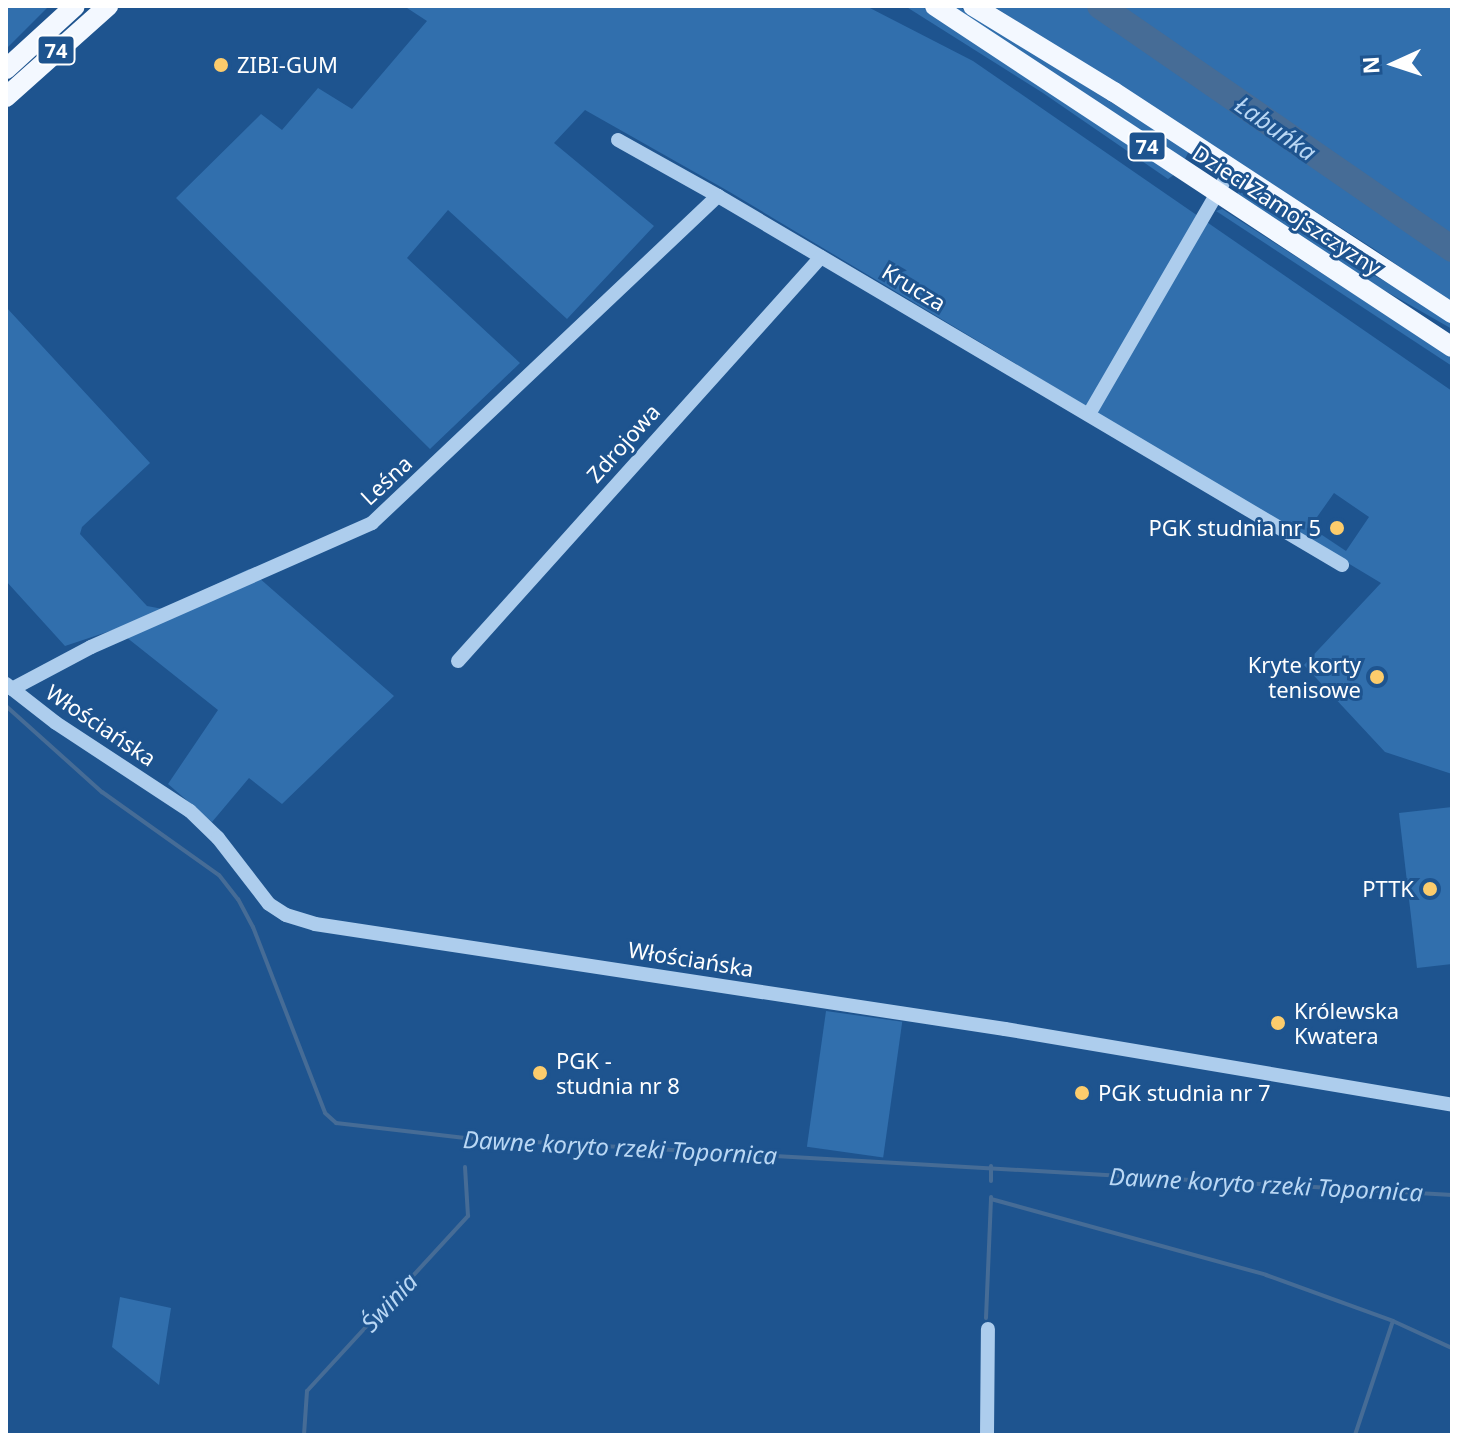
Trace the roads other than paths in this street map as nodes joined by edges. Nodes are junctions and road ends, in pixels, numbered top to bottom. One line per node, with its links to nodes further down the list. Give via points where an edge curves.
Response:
1 (75, 6): 5 (main road, 74)
2 (108, 6): 6 (main road, 74)
3 (935, 6): 9 (main road, Dzieci Zamojszczyzny / 74)
4 (973, 6): 8 (main road, Dzieci Zamojszczyzny / 74)
5 (6, 69)
6 (6, 97)
7 (618, 140): 10 (street, Krucza)
8 (1231, 169): 9 (street); 12 (main road, Dzieci Zamojszczyzny / 74)
9 (1215, 192): 13 (main road, Dzieci Zamojszczyzny / 74); 14 (street)
10 (718, 196): 11 (street, Krucza); 17 (street, Leśna, via 372,523)
11 (821, 257): 14 (street, Krucza); 16 (street, Zdrojowa)
12 (1452, 313)
13 (1452, 347)
14 (1089, 414): 15 (street, Krucza)
15 (1342, 565)
16 (458, 661)
17 (9, 686): 18 (street, Włościańska, via 109,760 190,811 269,904 315,924 1005,1029)
18 (1452, 1105)
19 (988, 1329): 20 (street)
20 (987, 1435)

